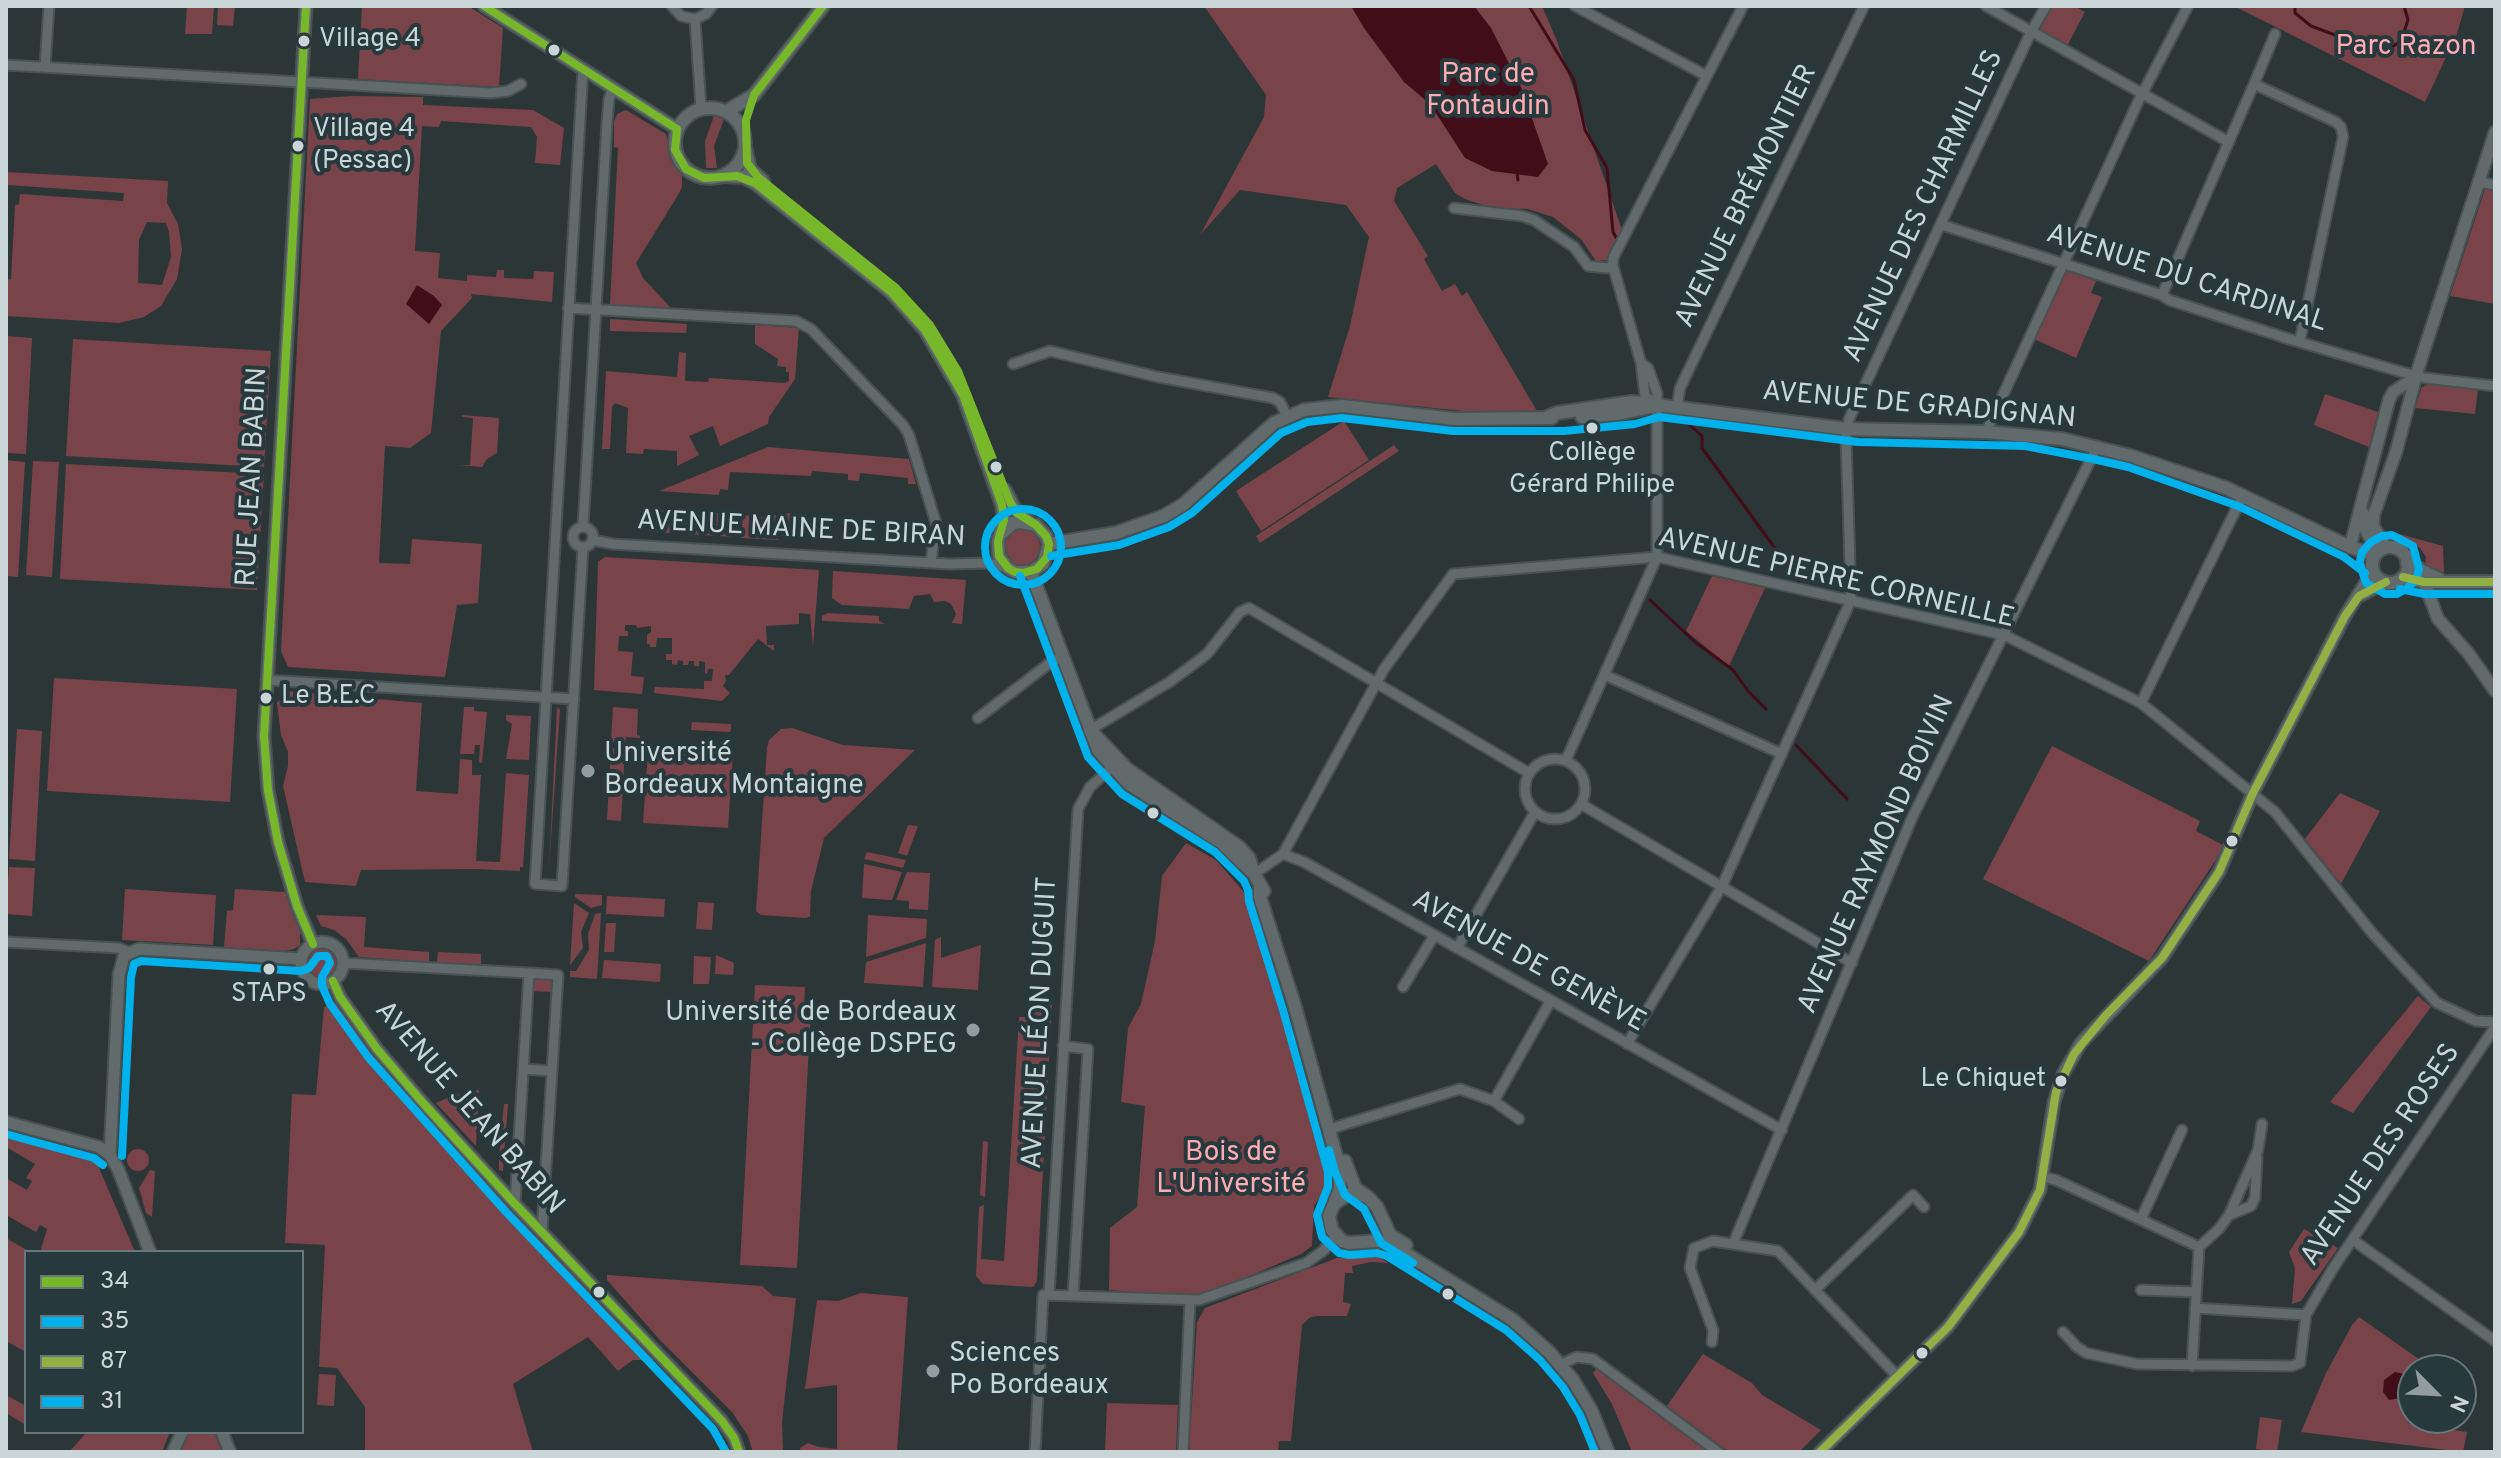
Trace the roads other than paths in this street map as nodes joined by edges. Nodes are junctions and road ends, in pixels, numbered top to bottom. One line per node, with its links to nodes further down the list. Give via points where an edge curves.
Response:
1 (49, 6): 17 (street)
2 (306, 6): 20 (street, RUE JEAN BABIN)
3 (484, 6): 18 (street)
4 (672, 6): 13 (street, via 681,16)
5 (712, 6): 13 (street)
6 (823, 6): 25 (main road)
7 (1575, 6): 19 (street)
8 (1743, 6): 19 (street)
9 (1864, 6): 47 (street, AVENUE BRÉMONTIER, via 1680,388)
10 (1986, 6): 14 (street)
11 (2046, 6): 14 (street, AVENUE DES CHARMILLES)
12 (2188, 6): 24 (street)
13 (695, 19): 26 (street)
14 (2031, 32): 24 (street); 36 (street, AVENUE DES CHARMILLES)
15 (2275, 34): 22 (street)
16 (6, 65): 17 (street)
17 (45, 67): 20 (street)
18 (583, 69): 23 (street); 40 (street)
19 (1707, 76): 38 (street, via 1616,250)
20 (301, 82): 21 (street, via 491,93); 79 (street, RUE JEAN BABIN)
21 (521, 84)
22 (2254, 84): 31 (street); 42 (street, via 2336,122 2343,137)
23 (613, 88): 28 (street); 41 (street)
24 (2143, 94): 31 (street); 37 (street)
25 (754, 95): 27 (main road); 30 (main road)
26 (701, 108): 27 (main road); 28 (main road)
27 (727, 111): 30 (main road)
28 (677, 129): 32 (main road, via 675,150 686,169 704,178)
29 (2495, 132): 33 (street)
30 (745, 141): 32 (main road, via 737,165); 54 (main road, via 747,163 758,177 885,279 930,325 958,371 1010,502)
31 (2229, 142): 39 (street)
32 (721, 176): 56 (main road, via 755,183 891,292 925,330 967,406 1002,505)
33 (2480, 182): 34 (street); 44 (street)
34 (2495, 185)
35 (1454, 208): 38 (street, via 1522,216 1574,247 1588,266)
36 (1942, 225): 37 (street, AVENUE DU CARDINAL); 49 (street, AVENUE DES CHARMILLES)
37 (2063, 264): 39 (street, AVENUE DU CARDINAL); 50 (street)
38 (1613, 266): 46 (street, via 1641,363 1645,396)
39 (2162, 295): 42 (street, AVENUE DU CARDINAL)
40 (568, 308): 41 (street); 57 (street)
41 (597, 310): 55 (street); 65 (street, via 796,321 811,329 909,435 936,523)
42 (2300, 340): 44 (street, AVENUE DU CARDINAL)
43 (1013, 364): 48 (street, via 1050,351 1273,398)
44 (2417, 376): 45 (street, AVENUE DU CARDINAL); 53 (street, via 2389,400); 64 (street, via 2373,519)
45 (2495, 386)
46 (1658, 405): 47 (main road, AVENUE DE GRADIGNAN); 48 (main road, AVENUE DE GRADIGNAN, via 1564,419 1454,419 1342,406); 63 (street)
47 (1677, 407): 49 (main road, AVENUE DE GRADIGNAN)
48 (1287, 416): 60 (main road, AVENUE DE GRADIGNAN, via 1164,516 1116,533)
49 (1847, 429): 50 (main road, AVENUE DE GRADIGNAN); 75 (street)
50 (1986, 432): 51 (main road, AVENUE DE GRADIGNAN)
51 (2096, 447): 52 (main road, AVENUE DE GRADIGNAN); 76 (street, AVENUE RAYMOND BOIVIN)
52 (2243, 495): 62 (main road, AVENUE DE GRADIGNAN); 84 (street)
53 (2362, 504): 62 (street); 64 (street)
54 (1029, 522): 56 (main road, via 1013,523); 60 (main road, via 1042,530)
55 (583, 527): 58 (street, via 575,530); 59 (street, via 592,532)
56 (1001, 534): 67 (main road, via 997,549)
57 (554, 538): 58 (street); 82 (street)
58 (573, 539): 61 (street)
59 (592, 540): 61 (street); 65 (street, AVENUE MAINE DE BIRAN)
60 (1049, 544): 68 (main road, via 1043,564)
61 (583, 547): 83 (street)
62 (2350, 547): 64 (main road, AVENUE DE GRADIGNAN)
63 (1657, 557): 75 (street, AVENUE PIERRE CORNEILLE); 78 (street); 80 (street, AVENUE PIERRE CORNEILLE, via 1453,574)
64 (2377, 558): 66 (main road, via 2400,551); 71 (main road, via 2378,578); 74 (street)
65 (931, 562): 67 (street, AVENUE MAINE DE BIRAN)
66 (2407, 563): 69 (main road); 70 (main road)
67 (1008, 568): 68 (main road)
68 (1031, 572): 77 (main road)
69 (2403, 577): 71 (main road); 72 (main road)
70 (2442, 581): 72 (main road); 73 (main road)
71 (2386, 582): 74 (street)
72 (2424, 582): 81 (street, via 2434,613)
73 (2495, 582)
74 (2359, 596): 91 (street)
75 (1851, 600): 76 (street, AVENUE PIERRE CORNEILLE); 87 (street)
76 (2004, 635): 84 (street, AVENUE PIERRE CORNEILLE); 105 (street, AVENUE RAYMOND BOIVIN, via 1912,818)
77 (1062, 657): 85 (street); 86 (main road)
78 (1605, 675): 87 (street); 88 (street)
79 (266, 680): 82 (street); 100 (street, RUE JEAN BABIN, via 264,736 272,816)
80 (1377, 684): 86 (street, via 1249,608 1207,654); 90 (street); 94 (street, AVENUE PIERRE CORNEILLE)
81 (2495, 691)
82 (545, 697): 83 (street); 83 (street, via 535,884 562,886)
83 (574, 699)
84 (2141, 703): 91 (street, AVENUE PIERRE CORNEILLE)
85 (978, 718)
86 (1090, 730): 89 (main road); 95 (main road, via 1127,769 1239,847)
87 (1782, 754): 96 (street)
88 (1566, 760): 90 (street, via 1545,760); 92 (street, via 1583,776)
89 (1112, 767): 95 (main road, via 1129,784 1222,843); 112 (street, AVENUE LÉON DUGUIT, via 1090,787 1078,809)
90 (1529, 773): 93 (street, via 1525,795)
91 (2253, 793): 110 (street, AVENUE PIERRE CORNEILLE, via 2275,812 2373,934 2437,1003 2476,1021); 124 (street, via 2219,872 2162,958 2069,1061 2056,1092)
92 (1581, 804): 93 (street, via 1560,819); 96 (street)
93 (1535, 812): 101 (street)
94 (1283, 854): 95 (street); 98 (street, AVENUE DE GENÈVE)
95 (1254, 874): 97 (main road)
96 (1722, 886): 105 (street); 111 (street)
97 (1260, 887): 119 (main road, via 1271,905); 126 (main road, via 1330,1129 1341,1182)
98 (1434, 936): 101 (street, AVENUE DE GENÈVE); 108 (street)
99 (6, 942): 102 (street)
100 (313, 944): 103 (street); 104 (street, via 333,945)
101 (1457, 948): 109 (street, AVENUE DE GENÈVE)
102 (129, 952): 103 (street); 123 (street, via 119,975)
103 (301, 959): 107 (street, via 310,981)
104 (343, 963): 106 (street); 107 (street)
105 (1852, 963): 120 (street, AVENUE RAYMOND BOIVIN)
106 (529, 973): 113 (street); 114 (street, via 558,975)
107 (333, 981): 127 (street, AVENUE JEAN BABIN, via 377,1049)
108 (1403, 987)
109 (1550, 1002): 111 (street, AVENUE DE GENÈVE); 115 (street)
110 (2494, 1022): 134 (street, AVENUE DES ROSES)
111 (1627, 1044): 120 (street, AVENUE DE GENÈVE)
112 (1063, 1046): 142 (street, AVENUE LÉON DUGUIT); 143 (street, via 1088,1049)
113 (524, 1069): 114 (street); 127 (street)
114 (552, 1071): 132 (street)
115 (1494, 1101): 116 (street); 119 (street, via 1460,1089)
116 (1519, 1119)
117 (6, 1122): 123 (street, via 99,1147)
118 (2262, 1124): 122 (street)
119 (1336, 1127): 125 (main road, via 1351,1180)
120 (1782, 1130): 136 (street, AVENUE RAYMOND BOIVIN)
121 (2182, 1130): 131 (street)
122 (2258, 1150): 130 (street); 130 (street, via 2255,1198 2251,1206)
123 (110, 1155): 138 (street)
124 (2043, 1177): 131 (street); 152 (street, via 2030,1215 1997,1264 1948,1327)
125 (1368, 1197): 126 (main road, via 1354,1193); 129 (main road)
126 (1335, 1203): 133 (main road, via 1330,1224)
127 (515, 1204): 132 (street, AVENUE JEAN BABIN)
128 (1924, 1207): 139 (street, via 1913,1195)
129 (1379, 1213): 135 (main road, via 1377,1231); 150 (main road, via 1390,1235 1516,1315)
130 (2229, 1215): 137 (street)
131 (2141, 1219): 137 (street)
132 (542, 1231): 153 (street, AVENUE JEAN BABIN, via 722,1421)
133 (1336, 1236): 135 (main road, via 1349,1243); 144 (street, via 1306,1263)
134 (2353, 1240): 146 (street, AVENUE DES ROSES); 148 (street)
135 (1364, 1242): 156 (main road, via 1392,1245 1525,1330 1573,1380)
136 (1733, 1244): 139 (street, via 1778,1251); 149 (street, via 1705,1242 1691,1254 1690,1268 1713,1330)
137 (2199, 1247): 141 (street)
138 (149, 1250)
139 (1816, 1289): 152 (street)
140 (2141, 1290): 141 (street)
141 (2196, 1292): 145 (street)
142 (1046, 1295): 143 (street); 154 (street, AVENUE LÉON DUGUIT)
143 (1073, 1296): 144 (street)
144 (1190, 1301): 155 (street)
145 (2195, 1308): 146 (street); 151 (street)
146 (2306, 1315): 151 (street, via 2300,1363)
147 (2063, 1332): 151 (street, via 2086,1353 2137,1364)
148 (2495, 1341)
149 (1712, 1342)
150 (1566, 1362): 157 (main road, via 1596,1406); 158 (street, via 1593,1359)
151 (2192, 1366)
152 (1898, 1377): 159 (street)
153 (739, 1452)
154 (1035, 1452)
155 (1183, 1452)
156 (1608, 1452)
157 (1615, 1452)
158 (1718, 1452)
159 (1820, 1452)

